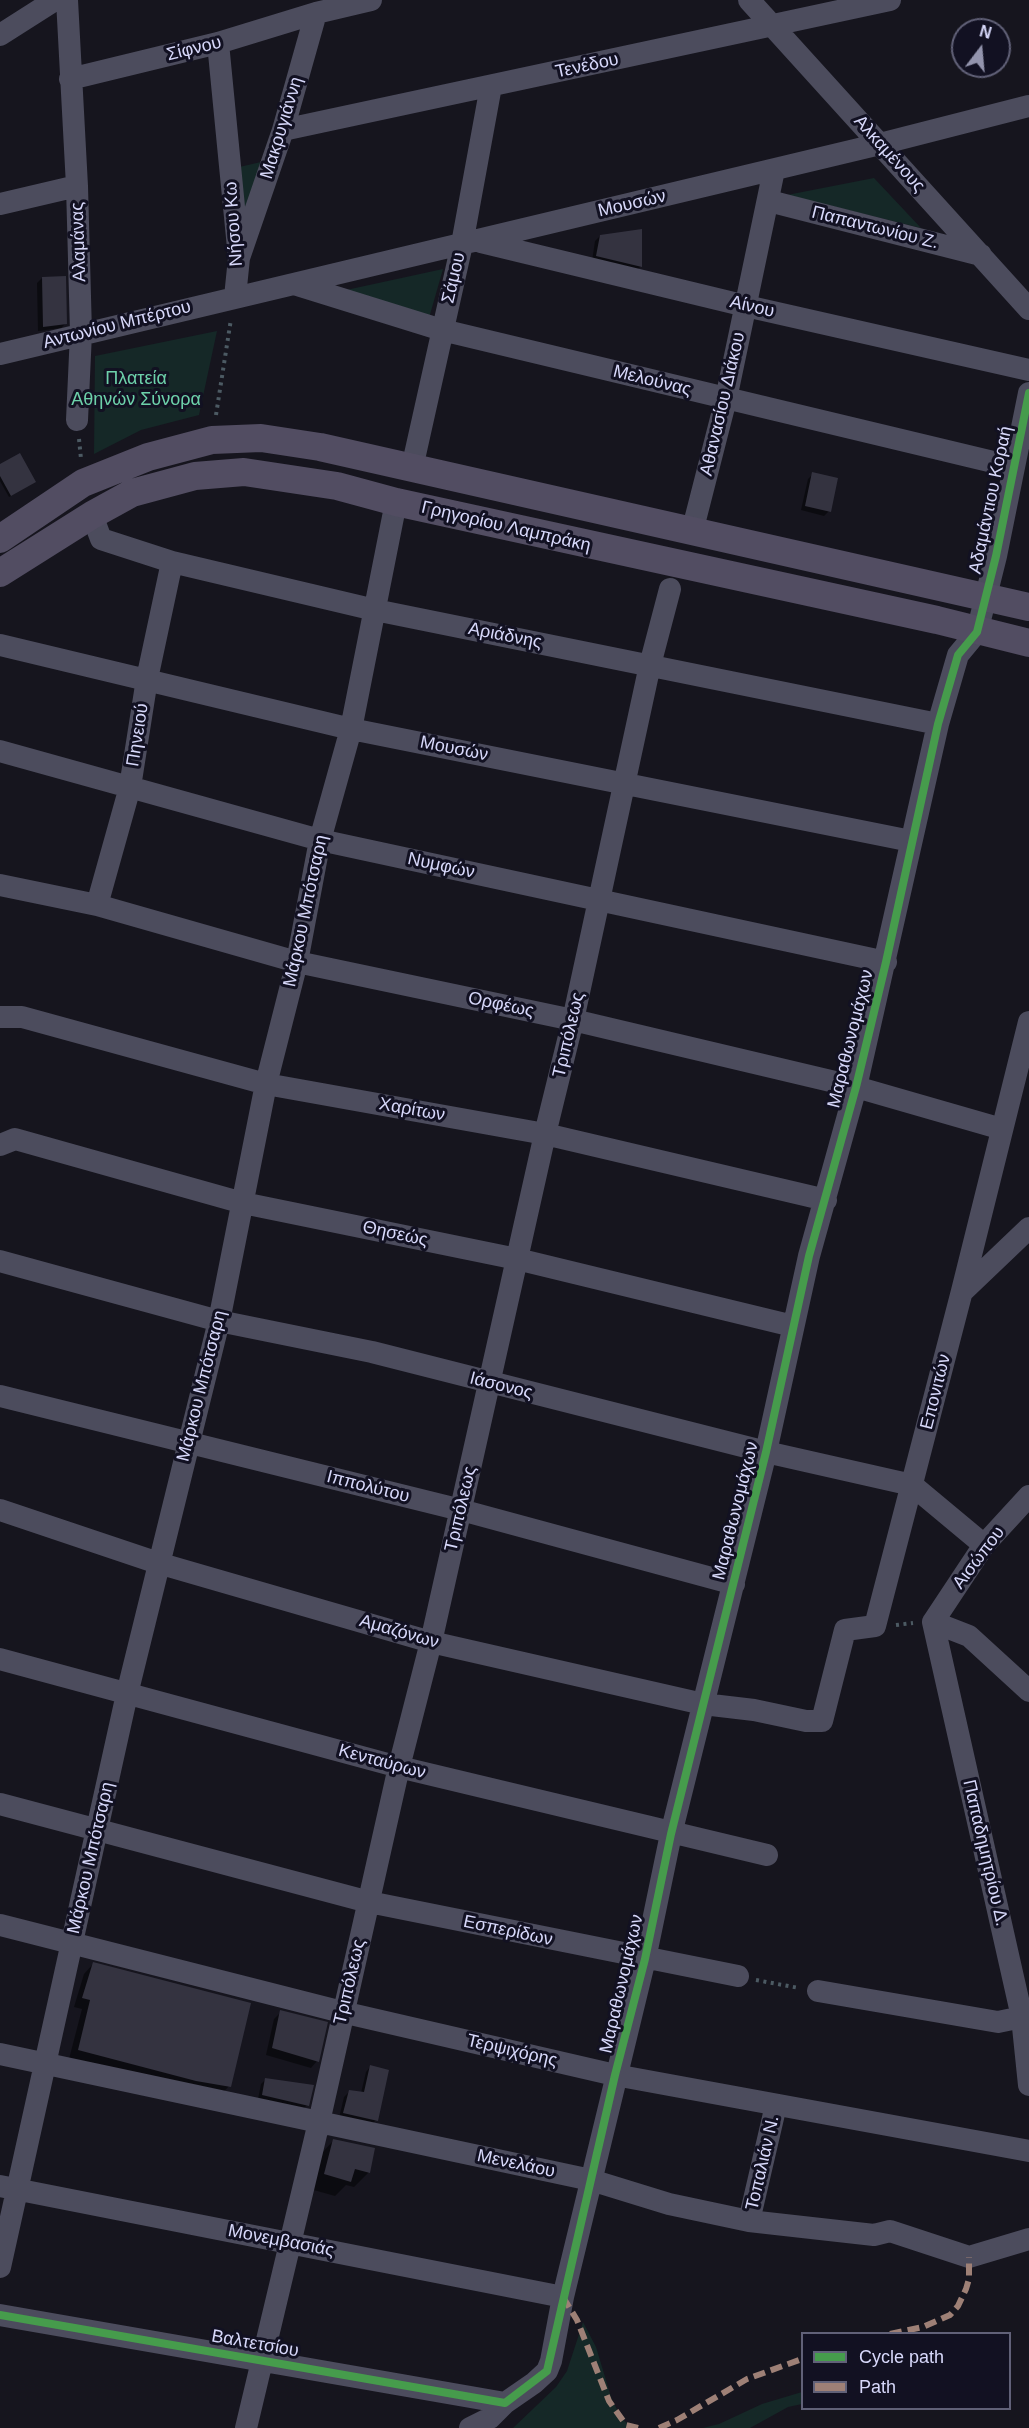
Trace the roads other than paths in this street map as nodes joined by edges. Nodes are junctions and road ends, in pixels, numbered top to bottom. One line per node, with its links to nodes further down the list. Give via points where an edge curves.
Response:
1 (55, 0): 8 (street)
2 (66, 0): 10 (street, Αλαμάνας)
3 (371, 0): 6 (street, Σίφνου)
4 (749, 0): 7 (street, Αλκαμένους)
5 (891, 0): 7 (street, Τενέδου)
6 (310, 7): 9 (street, Σίφνου); 13 (street, Μακρυγιάννη)
7 (773, 26): 11 (street, Τενέδου); 14 (street, Αλκαμένους)
8 (0, 35)
9 (218, 43): 10 (street, Σίφνου); 21 (street, Νήσου Κω)
10 (70, 79): 16 (street, Αλαμάνας)
11 (491, 86): 13 (street, Τενέδου); 19 (street, Σάμου)
12 (1029, 106): 14 (street, Μουσών)
13 (283, 130): 21 (street, Μακρυγιάννη)
14 (880, 144): 15 (street, Μουσών); 20 (street, Αλκαμένους)
15 (774, 170): 17 (street, Αθανασίου Διάκου); 19 (street, Μουσών)
16 (77, 186): 18 (street); 27 (street, Αλαμάνας)
17 (769, 201): 20 (street, Παπαντωνίου Ζ.); 24 (street, Αθανασίου Διάκου)
18 (0, 204)
19 (469, 242): 22 (street, Μουσών); 24 (street, Αίνου); 26 (street, Σάμου)
20 (981, 255): 25 (street, Αλκαμένους)
21 (239, 258): 23 (street, Νήσου Κω)
22 (293, 284): 23 (street, Μουσών); 26 (street, Μελούνας)
23 (235, 297): 27 (street, Αντωνίου Μπέρτου)
24 (746, 306): 29 (street, Αίνου); 31 (street, Αθανασίου Διάκου)
25 (1029, 309)
26 (442, 330): 31 (street, Μελούνας); 34 (street, Σάμου)
27 (81, 333): 28 (street, Αντωνίου Μπέρτου); 32 (street, Αλαμάνας)
28 (0, 354)
29 (1029, 370)
30 (1029, 393): 33 (street, Αδαμάντιου Κοραή)
31 (726, 399): 33 (street, Μελούνας); 37 (street, Αθανασίου Διάκου)
32 (77, 420)
33 (1014, 467): 44 (street, Αδαμάντιου Κοραή)
34 (412, 468): 37 (main road, Γρηγορίου Λαμπράκη); 38 (main road, Γρηγορίου Λαμπράκη, via 261,438 212,440 148,457 83,483)
35 (396, 502): 36 (main road, Γρηγορίου Λαμπράκη, via 337,486 244,472 195,476 132,493); 43 (street, Μάρκου Μπότσαρη); 44 (main road, Γρηγορίου Λαμπράκη, via 938,620)
36 (92, 515): 39 (street, Αριάδνης, via 101,540); 40 (main road, Γρηγορίου Λαμπράκη)
37 (692, 532): 44 (main road, Γρηγορίου Λαμπράκη)
38 (0, 539)
39 (172, 562): 43 (street, Αριάδνης); 48 (street, Πηνειού)
40 (0, 573)
41 (670, 589): 47 (street, Τριπόλεως)
42 (1029, 607): 44 (main road, Γρηγορίου Λαμπράκη)
43 (375, 610): 47 (street, Αριάδνης); 50 (street, Μάρκου Μπότσαρη)
44 (981, 614): 45 (main road, Γρηγορίου Λαμπράκη); 49 (street, Μαραθωνομάχων, via 958,655)
45 (1029, 644)
46 (0, 645): 48 (street, Μουσών)
47 (650, 665): 49 (street, Αριάδνης); 52 (street, Τριπόλεως)
48 (147, 679): 50 (street, Μουσών); 53 (street, Πηνειού)
49 (938, 724): 55 (street, Μαραθωνομάχων)
50 (351, 729): 52 (street, Μουσών); 54 (street, Μάρκου Μπότσαρη)
51 (0, 751): 53 (street, Νυμφών)
52 (624, 783): 55 (street, Μουσών); 57 (street, Τριπόλεως)
53 (130, 787): 54 (street, Νυμφών); 58 (street, Πηνειού)
54 (320, 840): 57 (street, Νυμφών); 59 (street, Μάρκου Μπότσαρη)
55 (911, 841): 60 (street, Μαραθωνομάχων)
56 (0, 885): 58 (street, Ορφέως)
57 (599, 899): 60 (street, Νυμφών); 62 (street, Τριπόλεως)
58 (97, 905): 59 (street, Ορφέως)
59 (297, 962): 62 (street, Ορφέως); 64 (street, Μάρκου Μπότσαρη)
60 (886, 962): 65 (street, Μαραθωνομάχων)
61 (0, 1017): 64 (street, Χαρίτων, via 22,1017)
62 (573, 1020): 65 (street, Ορφέως); 67 (street, Τριπόλεως)
63 (1029, 1022): 66 (street, Επονιτών)
64 (266, 1084): 67 (street, Χαρίτων); 70 (street, Μάρκου Μπότσαρη)
65 (856, 1087): 66 (street, Ορφέως); 69 (street, Μαραθωνομάχων)
66 (1002, 1128): 74 (street, Επονιτών)
67 (545, 1134): 69 (street, Χαρίτων); 72 (street, Τριπόλεως)
68 (0, 1145): 70 (street, Θησεώς, via 15,1139)
69 (826, 1200): 76 (street, Μαραθωνομάχων)
70 (243, 1203): 72 (street, Θησεώς); 75 (street, Μάρκου Μπότσαρη)
71 (1029, 1228): 74 (street)
72 (517, 1259): 76 (street, Θησεώς); 77 (street, Τριπόλεως)
73 (0, 1261): 75 (street, Ιάσονος)
74 (962, 1291): 81 (street, Επονιτών)
75 (219, 1321): 77 (street, Ιάσονος, via 372,1352); 79 (street, Μάρκου Μπότσαρη)
76 (793, 1326): 80 (street, Μαραθωνομάχων)
77 (489, 1383): 80 (street, Ιάσονος); 84 (street, Τριπόλεως)
78 (0, 1396): 79 (street, Ιππολύτου)
79 (189, 1442): 84 (street, Ιππολύτου); 86 (street, Μάρκου Μπότσαρη)
80 (766, 1452): 81 (street, Ιάσονος); 87 (street, Μαραθωνομάχων)
81 (912, 1485): 85 (street, Ιάσονος); 94 (street, Επονιτών, via 875,1626 845,1630 822,1721)
82 (1029, 1496): 85 (street, Αισώπου)
83 (0, 1510): 86 (street, Αμαζόνων)
84 (461, 1510): 87 (street, Ιππολύτου); 89 (street, Τριπόλεως)
85 (984, 1545): 88 (street, Αισώπου)
86 (158, 1563): 89 (street, Αμαζόνων); 92 (street, Μάρκου Μπότσαρη)
87 (734, 1584): 93 (street, Μαραθωνομάχων)
88 (933, 1622): 91 (street, via 969,1636); 107 (street, Παπαδημητρίου Δ.)
89 (431, 1642): 93 (street, Αμαζόνων); 95 (street, Τριπόλεως)
90 (0, 1659): 92 (street, Κενταύρων)
91 (1029, 1691)
92 (127, 1694): 95 (street, Κενταύρων); 97 (street, Μάρκου Μπότσαρη)
93 (703, 1704): 94 (street, Αμαζόνων); 98 (street, Μαραθωνομάχων)
94 (807, 1721)
95 (399, 1767): 98 (street, Κενταύρων); 100 (street, Τριπόλεως)
96 (0, 1804): 97 (street, Εσπερίδων)
97 (98, 1829): 100 (street, Εσπερίδων); 102 (street, Μάρκου Μπότσαρη)
98 (671, 1834): 99 (street, Κενταύρων); 103 (street, Μαραθωνομάχων)
99 (767, 1855)
100 (369, 1902): 103 (street, Εσπερίδων); 106 (street, Τριπόλεως)
101 (0, 1924): 102 (street, Τερψιχόρης)
102 (71, 1942): 106 (street, Τερψιχόρης); 109 (street, Μάρκου Μπότσαρη)
103 (645, 1959): 104 (street, Εσπερίδων); 110 (street, Μαραθωνομάχων)
104 (738, 1976)
105 (818, 1991): 107 (street, via 998,2022)
106 (342, 2012): 110 (street, Τερψιχόρης); 113 (street, Τριπόλεως)
107 (1025, 2014): 111 (street, Παπαδημητρίου Δ.)
108 (0, 2054): 109 (street, Μενελάου)
109 (44, 2062): 113 (street, Μενελάου); 116 (street, Μάρκου Μπότσαρη)
110 (615, 2076): 112 (street, Τερψιχόρης); 115 (street, Μαραθωνομάχων)
111 (1029, 2085)
112 (776, 2105): 114 (street, Τερψιχόρης); 117 (street, Τοπαλιάν Ν.)
113 (319, 2121): 115 (street, Μενελάου); 119 (street, Τριπόλεως)
114 (1029, 2151)
115 (591, 2180): 117 (street, Μενελάου, via 669,2204); 121 (street, Μαραθωνομάχων)
116 (9, 2188): 119 (street, Μονεμβασιάς); 120 (street, Μάρκου Μπότσαρη)
117 (749, 2221): 118 (street, Μενελάου, via 874,2235 890,2231 969,2257)
118 (1029, 2239)
119 (290, 2243): 121 (street, Μονεμβασιάς); 123 (street, Τριπόλεως)
120 (0, 2267)
121 (563, 2297): 124 (street, Μαραθωνομάχων, via 547,2371)
122 (0, 2315): 123 (street, Βαλτετσίου)
123 (263, 2360): 124 (street, Βαλτετσίου); 125 (street, Τριπόλεως)
124 (505, 2403): 126 (street, Μαραθωνομάχων, via 490,2418)
125 (246, 2428)
126 (470, 2428)

